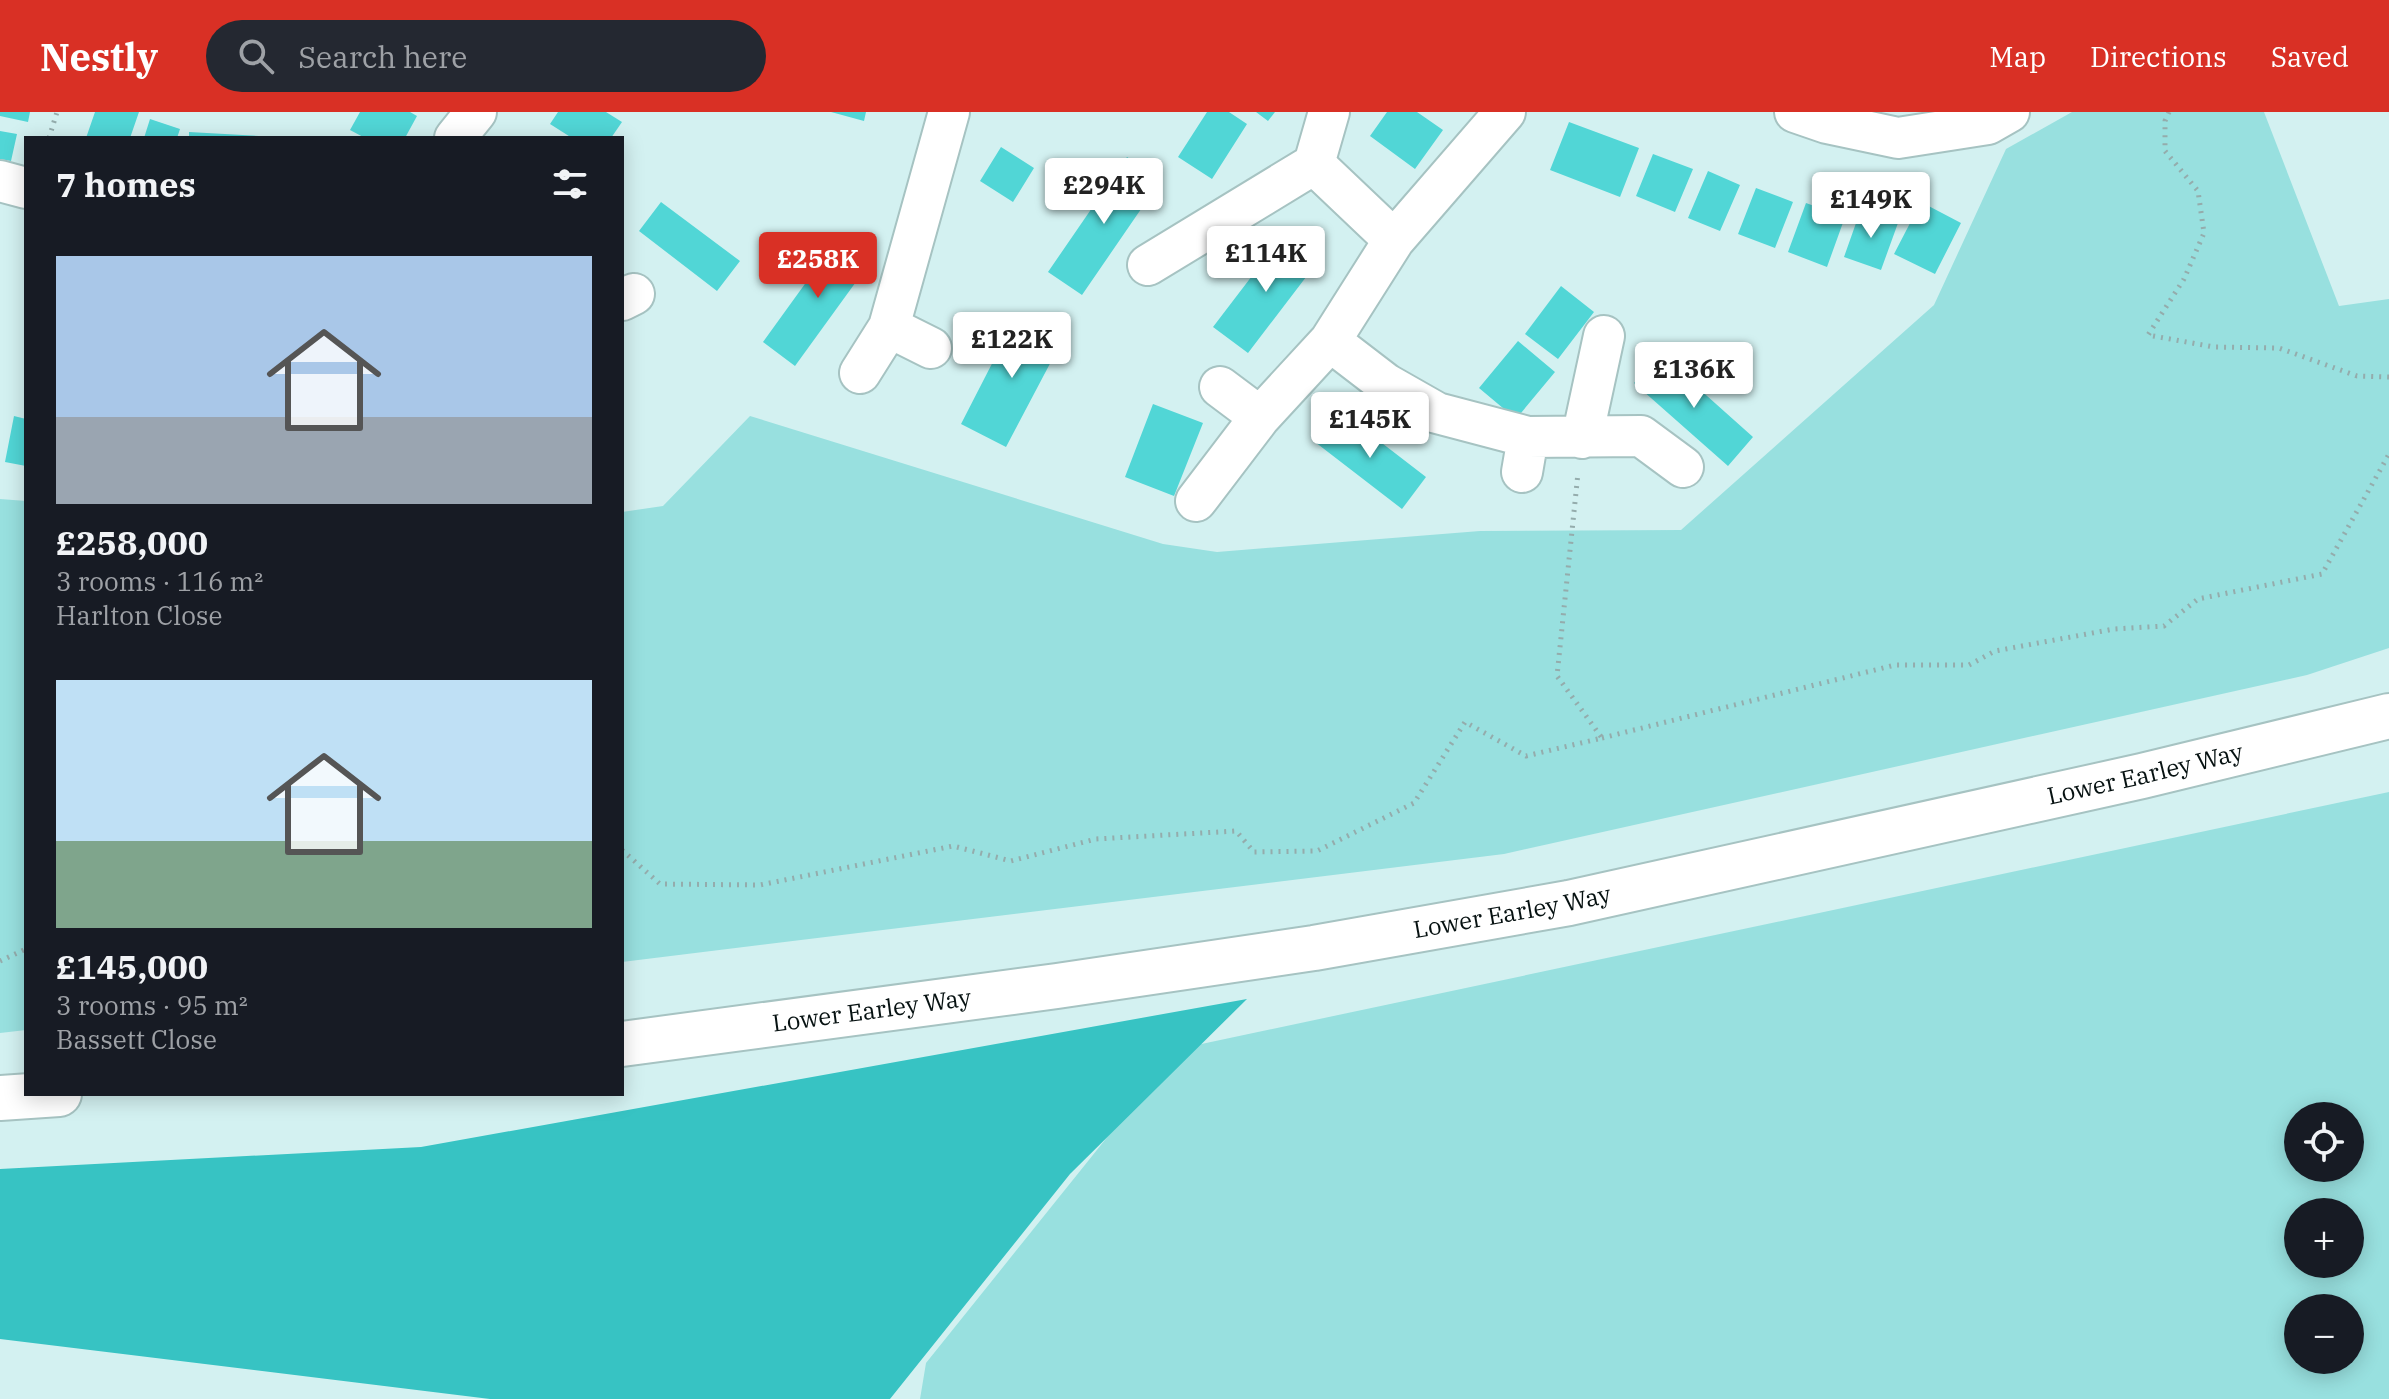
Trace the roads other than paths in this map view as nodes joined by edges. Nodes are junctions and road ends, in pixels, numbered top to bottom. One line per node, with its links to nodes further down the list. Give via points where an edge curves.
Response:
1 (476, 112): 7 (street)
2 (949, 112): 13 (street)
3 (1329, 112): 8 (street)
4 (1505, 112): 11 (street)
5 (1795, 112): 6 (street, via 1898,138 1988,124)
6 (2009, 112)
7 (457, 136)
8 (1314, 164): 11 (street); 12 (street)
9 (0, 181): 10 (street)
10 (24, 187)
11 (1394, 240): 15 (street)
12 (1148, 265)
13 (889, 327): 16 (street); 17 (street)
14 (1604, 336): 20 (street)
15 (1330, 341): 19 (street); 20 (street, via 1386,384 1525,454)
16 (931, 348)
17 (860, 373)
18 (1220, 387): 19 (street)
19 (1260, 417): 22 (street)
20 (1582, 438): 21 (street, via 1641,436)
21 (1683, 467)
22 (1196, 501)
23 (2389, 716): 24 (main road, Lower Earley Way, via 1569,903 1314,948)
24 (624, 1044)
25 (30, 1096): 26 (main road)
26 (0, 1098)

